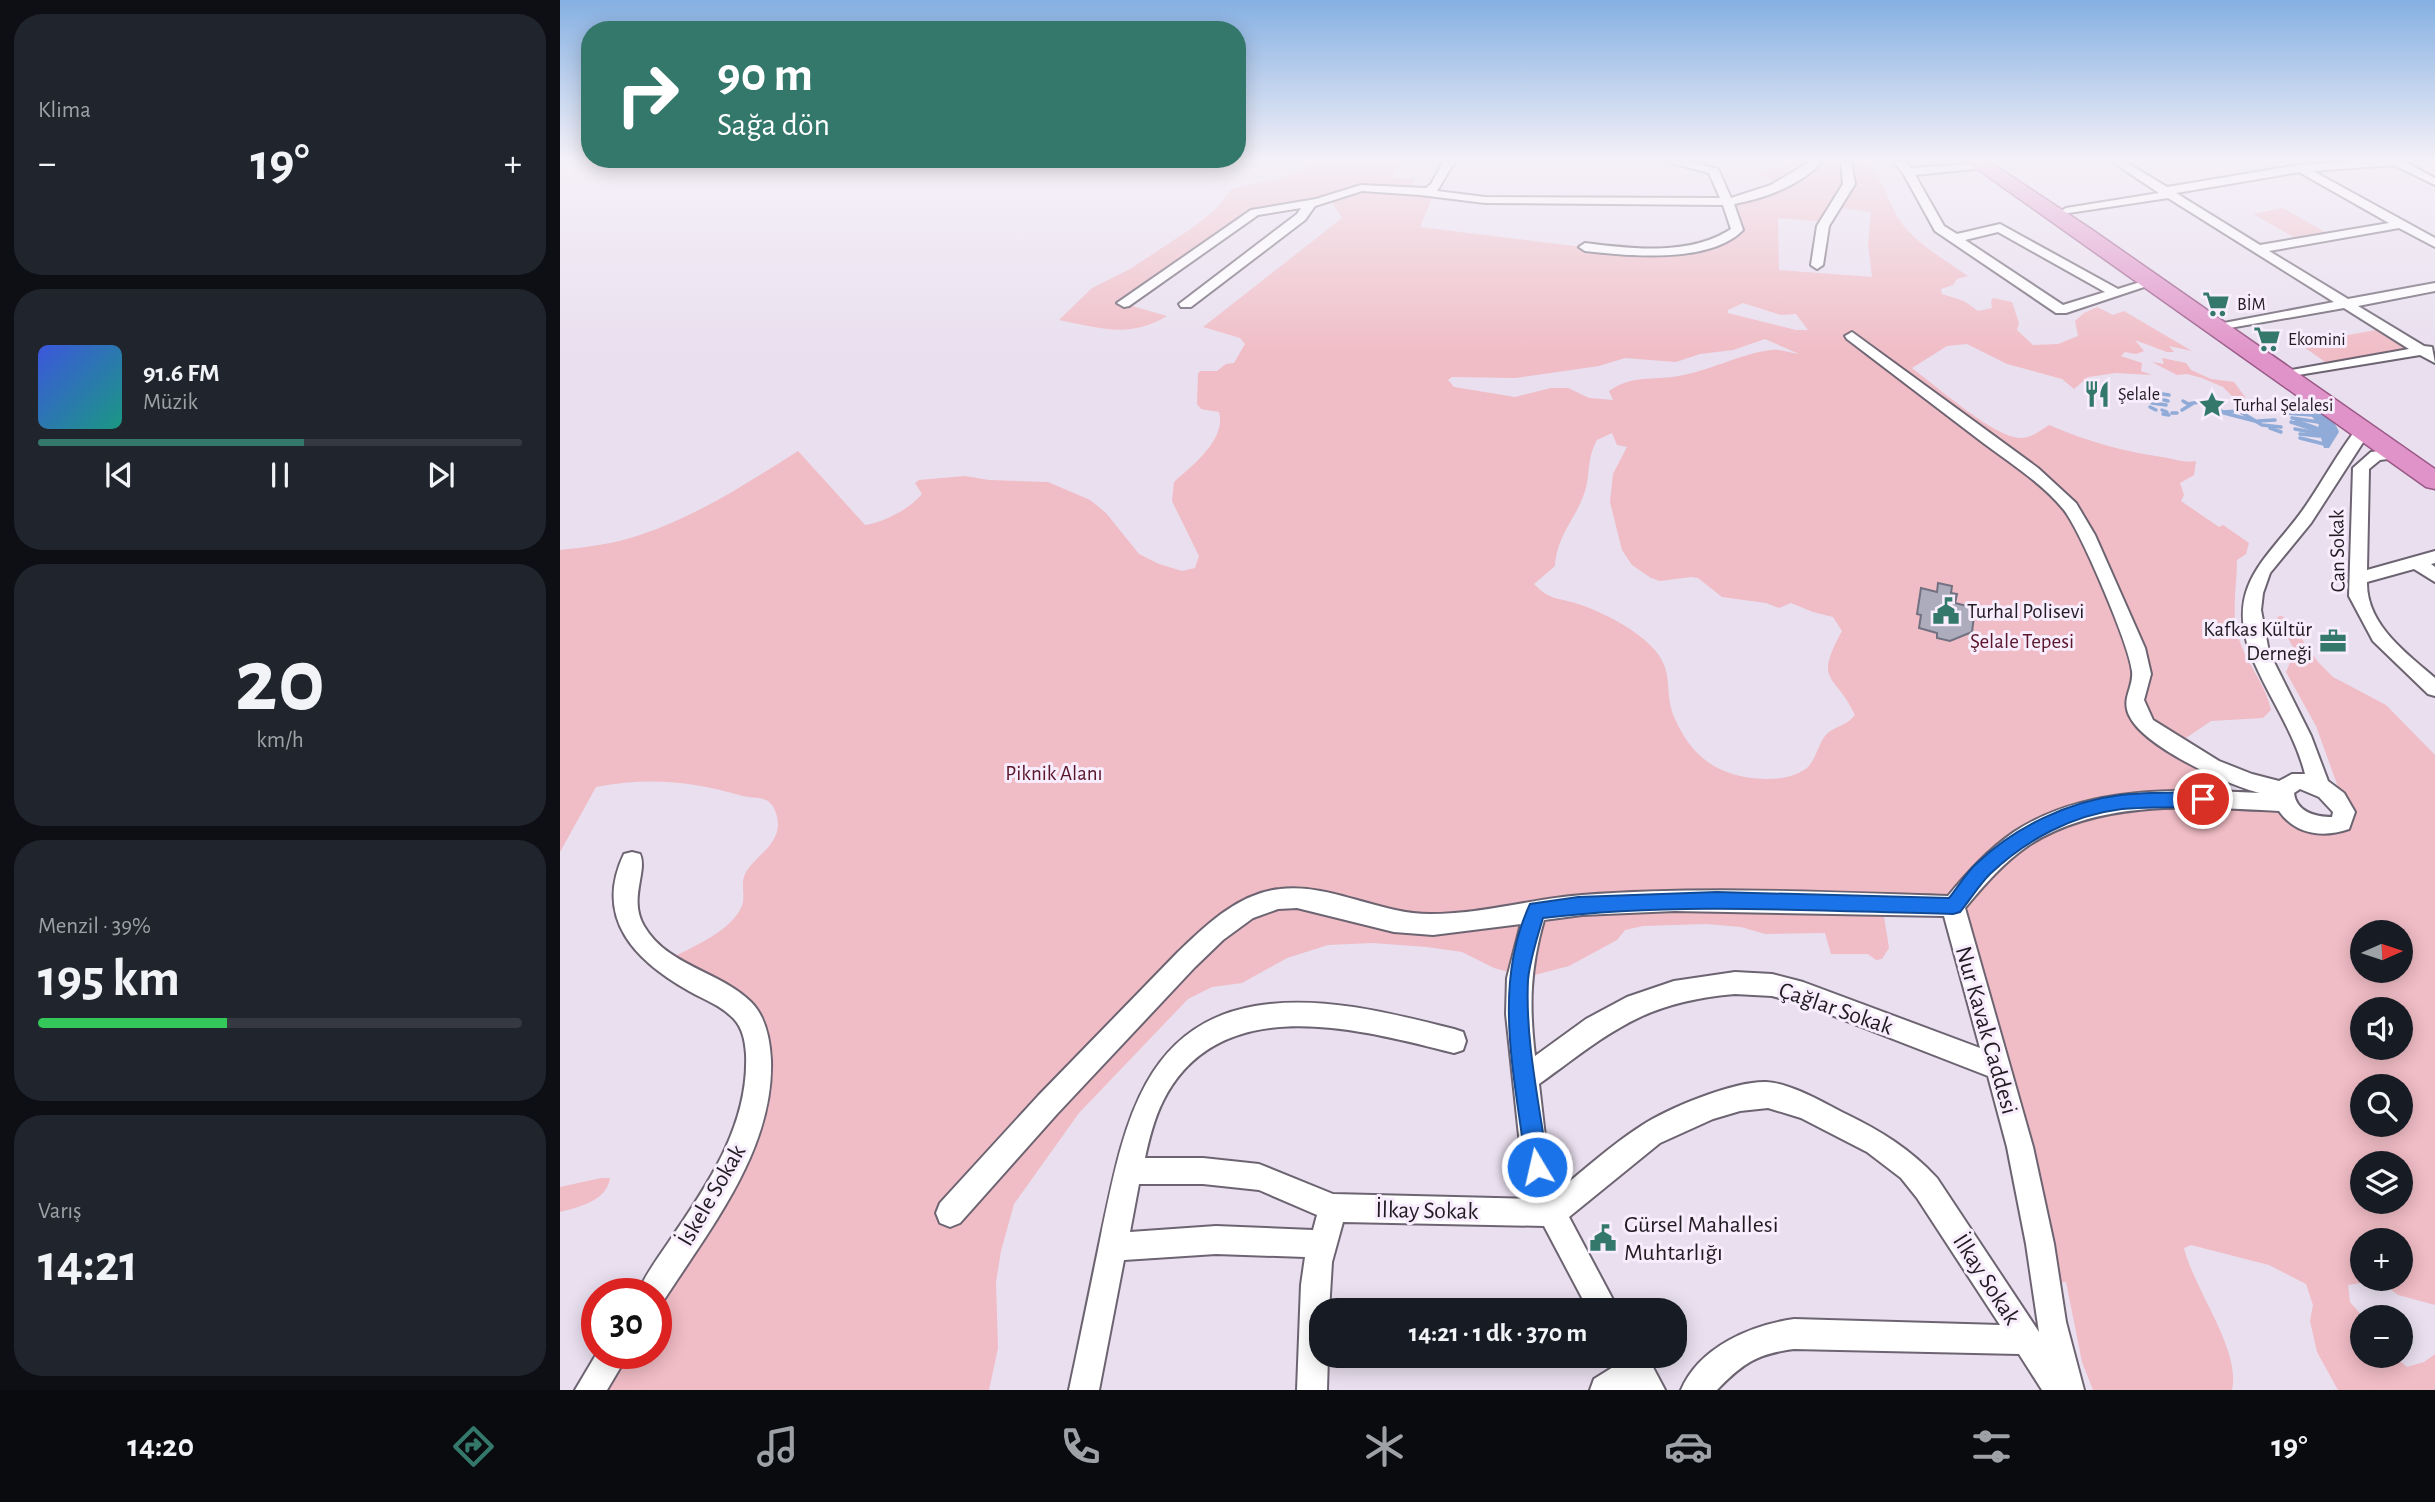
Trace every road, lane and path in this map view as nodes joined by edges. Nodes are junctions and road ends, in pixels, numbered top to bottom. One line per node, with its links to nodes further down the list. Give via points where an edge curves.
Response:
1 (1234, 226): 21 (street)
2 (1289, 226): 22 (street)
3 (1736, 226): 15 (street, via 1737,230 1709,243 1644,251)
4 (1823, 226): 17 (street)
5 (1938, 226): 13 (street)
6 (2010, 226): 12 (street)
7 (2073, 226): 18 (highway)
8 (2086, 226): 24 (highway)
9 (2221, 226): 16 (street)
10 (2390, 226): 16 (street)
11 (2404, 226): 14 (street)
12 (2000, 228): 13 (street); 20 (street)
13 (1953, 239): 20 (street, via 2061,310)
14 (2435, 243)
15 (1585, 247)
16 (2258, 249): 23 (street)
17 (1817, 265)
18 (2153, 282): 20 (street); 29 (highway)
19 (2435, 287): 23 (street)
20 (2116, 293)
21 (1125, 303)
22 (1186, 304)
23 (2346, 304): 24 (street); 26 (street)
24 (2230, 326): 28 (highway)
25 (1852, 336): 40 (street, via 2032,472 2070,507 2141,662 2134,700 2146,725 2212,767)
26 (2428, 350): 27 (street); 28 (street)
27 (2435, 359)
28 (2297, 373): 29 (highway)
29 (2361, 435): 30 (highway); 31 (street); 39 (street, via 2253,593 2256,642 2306,743)
30 (2403, 453): 31 (street); 32 (highway); 33 (highway)
31 (2370, 459): 37 (street, Can Sokak, via 2361,468)
32 (2435, 470)
33 (2435, 481)
34 (2435, 557): 35 (street)
35 (2417, 562): 36 (street); 37 (street)
36 (2435, 576)
37 (2359, 578): 38 (street, Can Sokak, via 2358,596 2373,628)
38 (2435, 689)
39 (2319, 786): 40 (street, via 2292,782); 40 (street, via 2341,805 2341,824 2326,828 2298,817)
40 (2284, 797): 42 (street, via 2098,806 2026,836 1982,870)
41 (632, 861): 53 (street, İskele Sokak, via 625,881 626,918 640,943 747,1014 758,1059 750,1122 737,1153)
42 (1953, 906): 43 (street, via 1744,900); 45 (street, Nur Kavak Caddesi)
43 (1536, 910): 46 (street, via 1519,978); 49 (street, via 1429,925 1292,898 1262,903 1244,912 1176,971)
44 (1454, 1041): 47 (street, via 1343,1017 1285,1016 1228,1024 1185,1052 1159,1082)
45 (1997, 1067): 46 (street, Çağlar Sokak, via 1803,993 1745,983 1646,1001 1617,1014); 64 (street, Nur Kavak Caddesi, via 2020,1146 2051,1322)
46 (1525, 1078): 50 (street, via 1541,1188)
47 (1128, 1171): 48 (street, İlkay Sokak, via 1259,1177); 52 (street)
48 (1333, 1208): 50 (street, İlkay Sokak); 51 (street)
49 (950, 1213)
50 (1552, 1213): 54 (street); 55 (street, İlkay Sokak, via 1651,1134 1683,1117 1740,1098 1782,1098 1876,1143 1910,1169)
51 (1322, 1245): 52 (street, via 1214,1238); 60 (street, via 1315,1285)
52 (1111, 1248): 59 (street)
53 (662, 1278)
54 (1598, 1298)
55 (2027, 1340): 62 (street, via 1773,1336 1739,1348); 63 (street, İlkay Sokak)
56 (604, 1369): 58 (street)
57 (1639, 1372): 61 (street)
58 (590, 1390)
59 (1084, 1390)
60 (1312, 1390)
61 (1605, 1390)
62 (1696, 1390)
63 (2060, 1390)
64 (2069, 1390)

